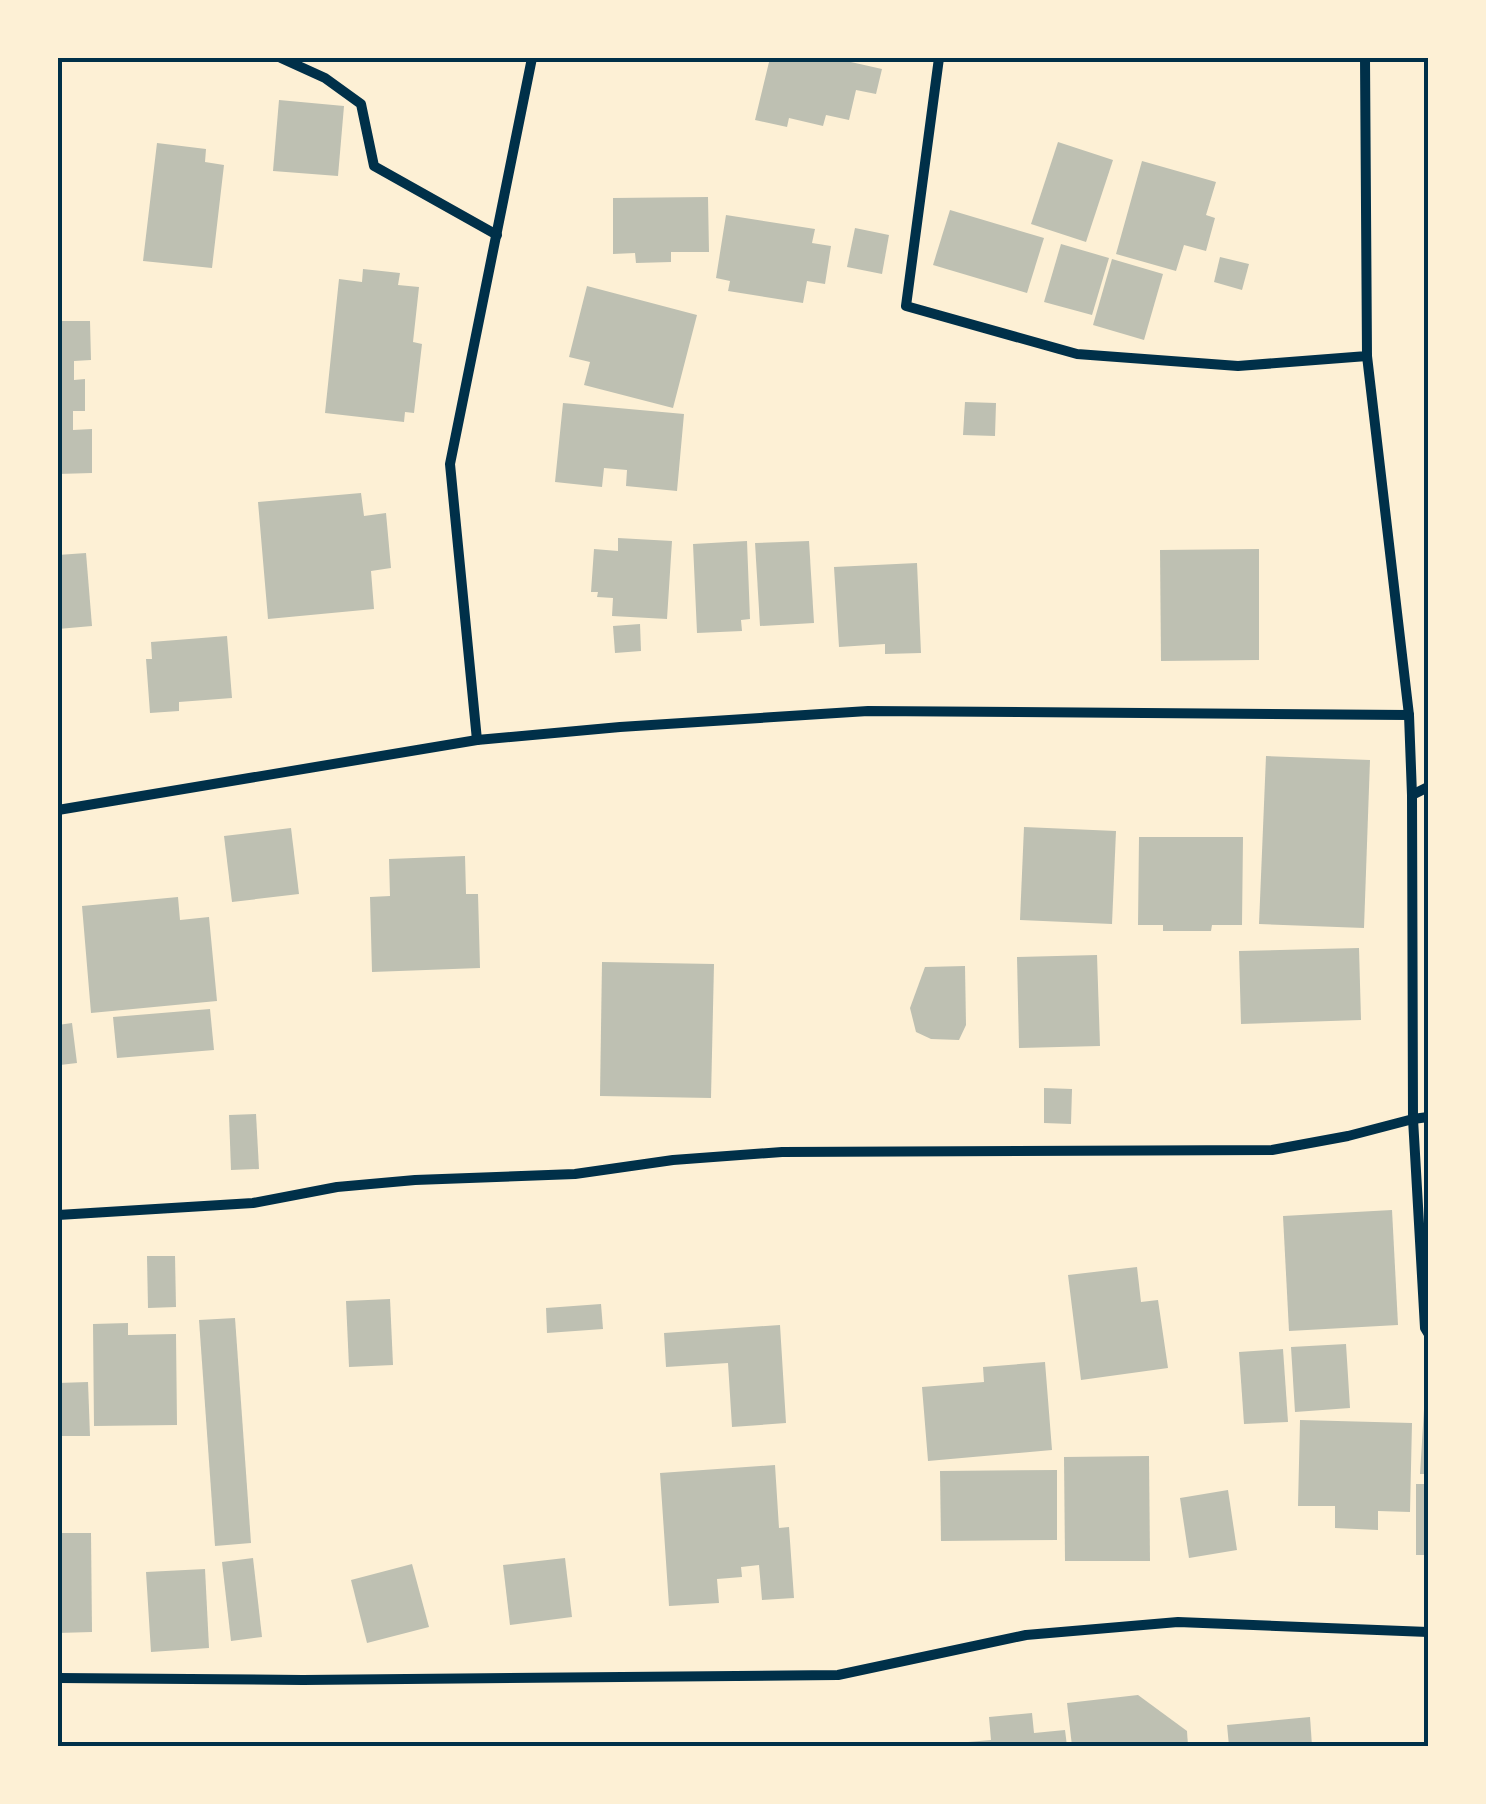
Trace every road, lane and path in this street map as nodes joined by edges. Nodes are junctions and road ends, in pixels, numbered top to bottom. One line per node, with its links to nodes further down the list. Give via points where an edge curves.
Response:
1 (281, 58): 5 (street, via 362,104 374,166)
2 (532, 58): 5 (street)
3 (940, 58): 6 (street, via 906,306 1077,354 1238,366)
4 (1365, 58): 6 (street)
5 (497, 235): 8 (street, via 450,464)
6 (1366, 356): 7 (street)
7 (1409, 715): 8 (street, via 868,710); 10 (street)
8 (477, 740): 11 (street)
9 (1428, 788): 10 (street)
10 (1412, 795): 13 (street)
11 (58, 810)
12 (1428, 1117): 13 (street)
13 (1413, 1119): 14 (street, via 1272,1150 782,1152); 15 (street)
14 (58, 1215)
15 (1428, 1333)
16 (1428, 1632): 17 (street, via 1178,1622 1026,1636 838,1675)
17 (58, 1678)

